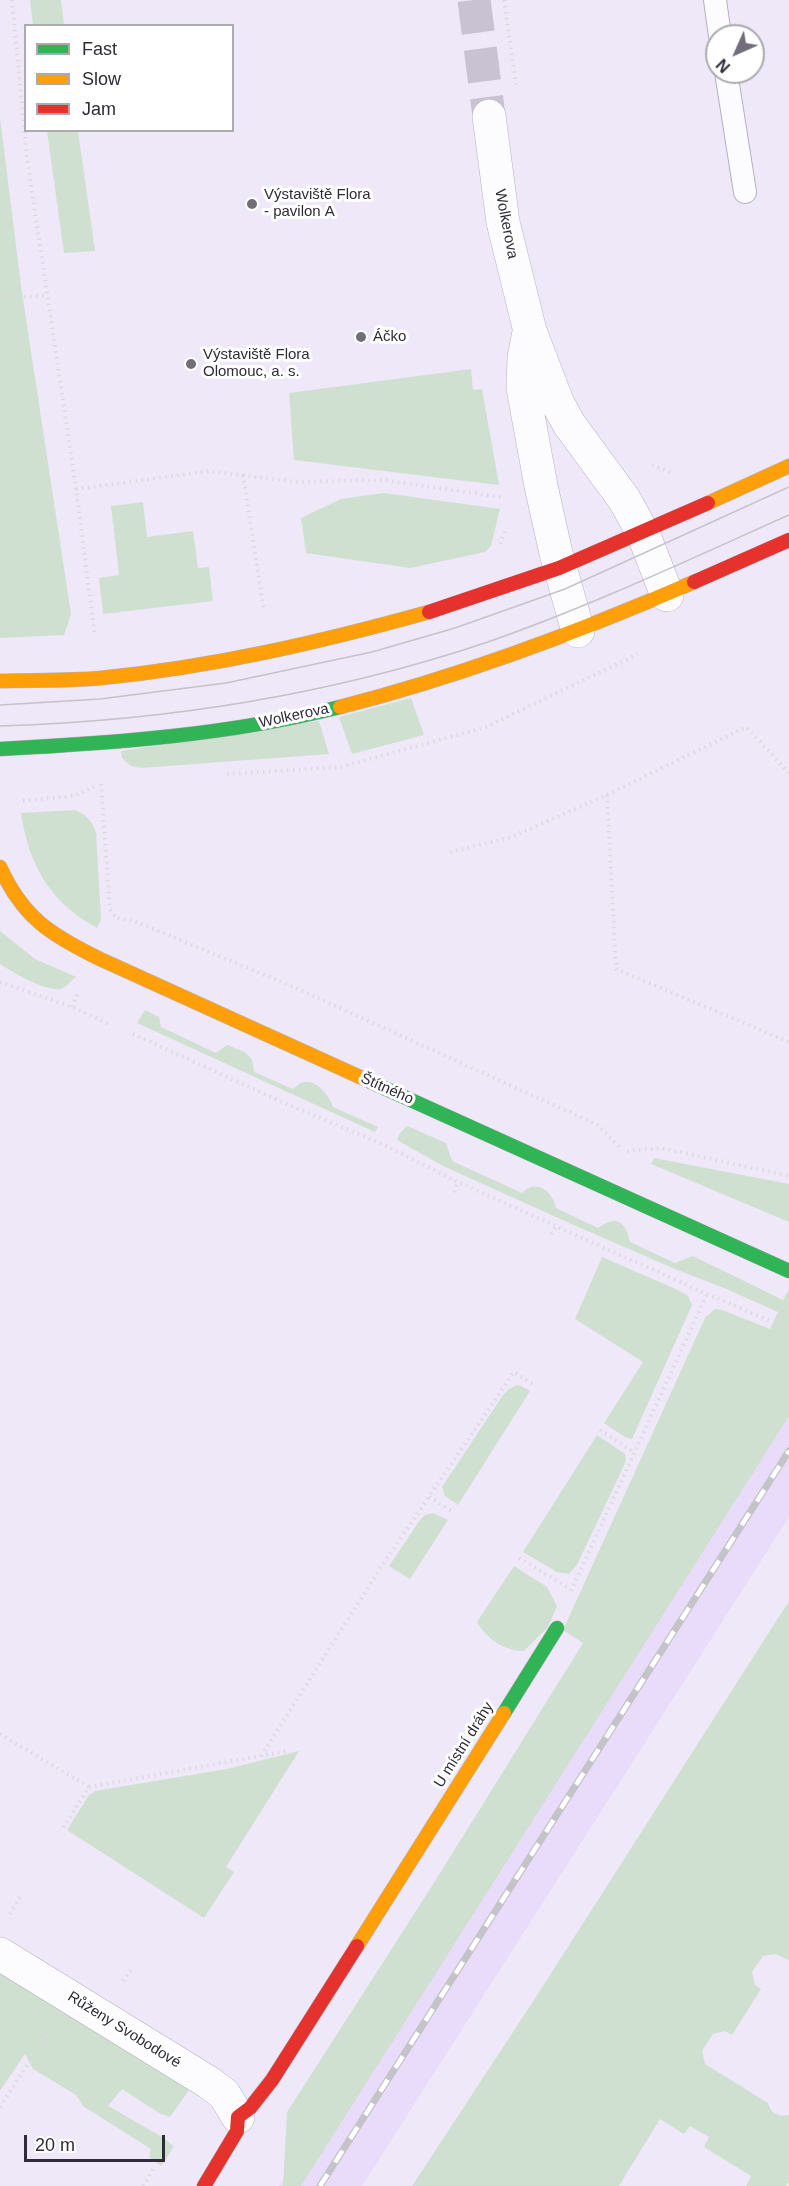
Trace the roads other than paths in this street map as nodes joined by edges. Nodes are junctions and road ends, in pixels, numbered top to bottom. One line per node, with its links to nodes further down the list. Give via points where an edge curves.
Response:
1 (715, 0): 2 (lane)
2 (718, 24)
3 (728, 84): 5 (lane)
4 (489, 116): 6 (street, Wolkerova, via 504,222)
5 (745, 192)
6 (530, 331): 8 (street, Wolkerova, via 569,424); 10 (street, Wolkerova, via 523,388)
7 (789, 466): 8 (street)
8 (644, 533): 10 (street); 11 (street, Wolkerova)
9 (789, 540): 11 (street, Wolkerova)
10 (559, 568): 12 (street, Wolkerova); 13 (street, via 420,614 286,649 98,678)
11 (667, 595): 12 (street, Wolkerova)
12 (578, 631): 14 (street, Wolkerova, via 455,674 307,714 170,737)
13 (0, 681)
14 (0, 749)
15 (2, 877): 16 (street, Štítného, via 29,915 70,944)
16 (789, 1271)
17 (557, 1628): 19 (street, U místní dráhy, via 272,2080)
18 (0, 1954): 19 (street, Růženy Svobodové, via 208,2082 224,2094)
19 (238, 2117): 20 (street, U místní dráhy, via 237,2131)
20 (204, 2186)

